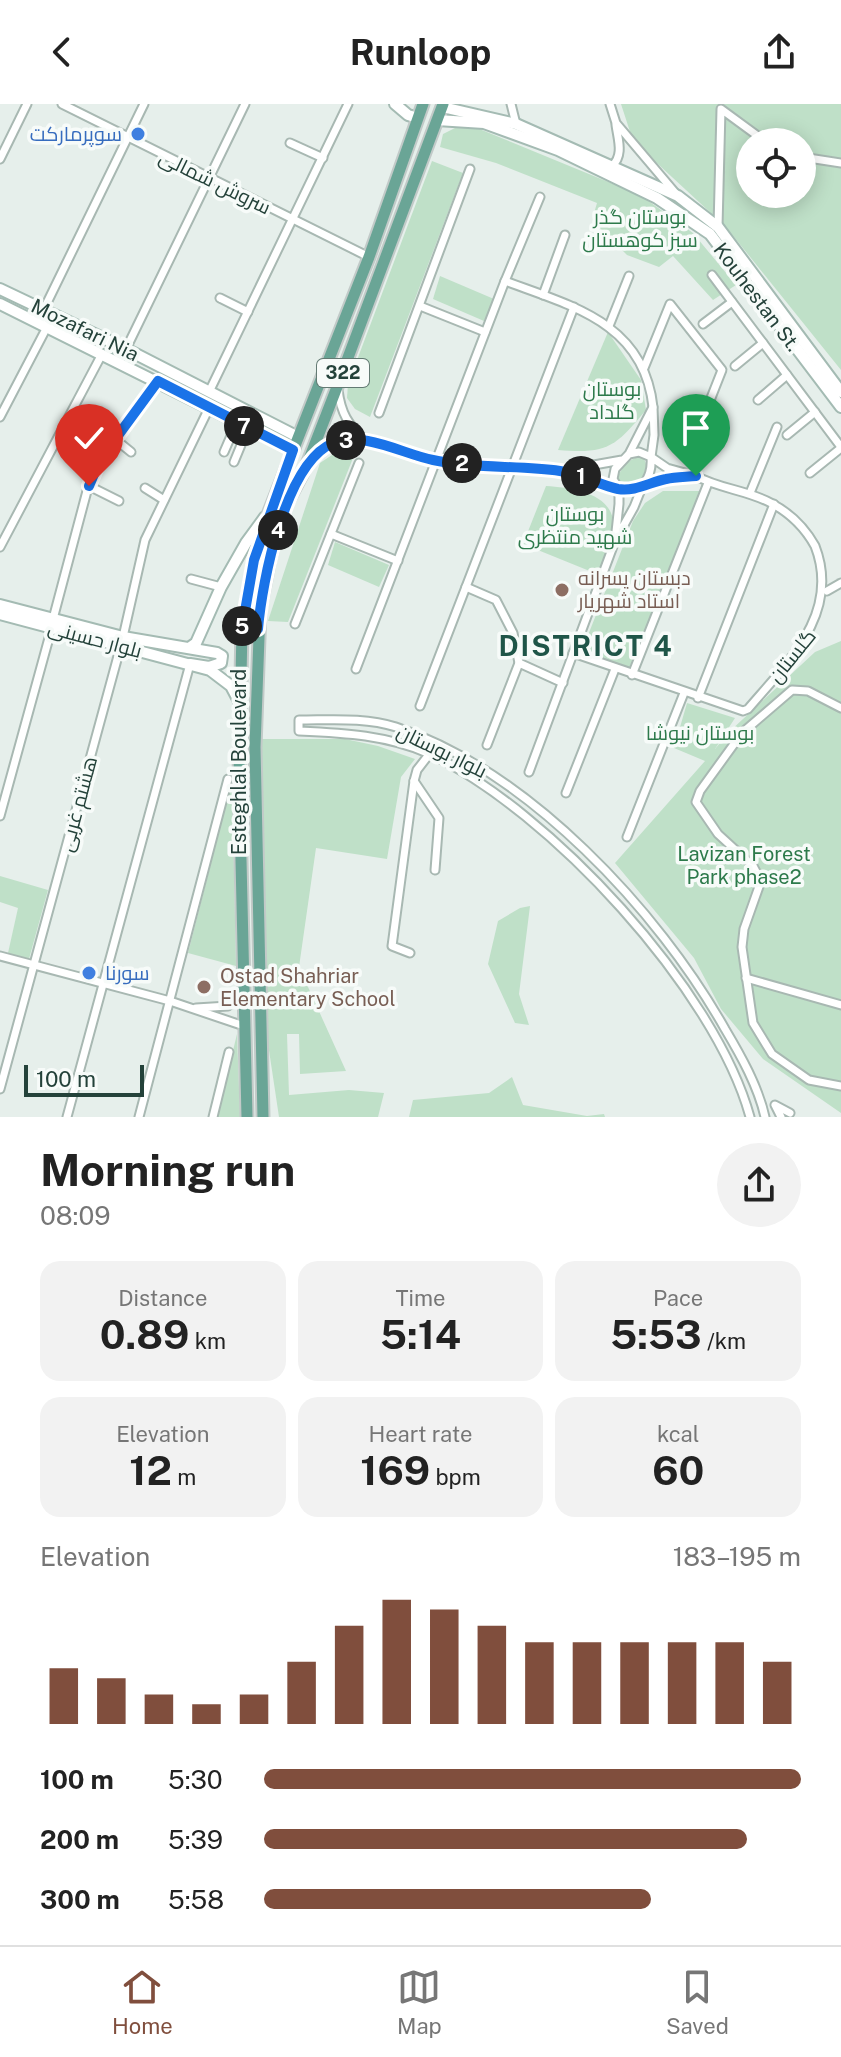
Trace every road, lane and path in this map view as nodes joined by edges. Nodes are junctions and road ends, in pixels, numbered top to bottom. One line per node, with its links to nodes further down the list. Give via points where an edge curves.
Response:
1 (27, 104): 20 (street)
2 (62, 104): 17 (street, سروش شمالی)
3 (144, 104): 17 (street)
4 (245, 104): 25 (street)
5 (348, 104): 19 (street)
6 (395, 104): 12 (main road)
7 (422, 104): 10 (main road); 12 (main road, Esteghlal Boulevard / 322)
8 (511, 104): 16 (street)
9 (610, 104): 14 (street)
10 (442, 106): 13 (main road, Esteghlal Boulevard / 322); 16 (main road, Kouhestan St.)
11 (720, 107): 15 (street); 29 (street)
12 (418, 118): 13 (main road); 31 (main road, Esteghlal Boulevard / 322)
13 (437, 120): 16 (main road, Kouhestan St.); 55 (main road, Esteghlal Boulevard / 322)
14 (616, 123): 23 (street, via 620,151); 26 (street)
15 (748, 128)
16 (517, 129): 23 (main road, Kouhestan St.); 60 (main road, Kouhestan St., via 657,198 710,234)
17 (127, 139): 25 (street, سروش شمالی); 42 (street)
18 (290, 143): 19 (street)
19 (323, 158): 28 (street)
20 (0, 159)
21 (816, 159): 22 (street)
22 (841, 163)
23 (612, 166): 26 (main road, Kouhestan St.)
24 (470, 169): 40 (street)
25 (209, 179): 28 (street, سروش شمالی); 49 (street)
26 (678, 196): 29 (main road, Kouhestan St.)
27 (540, 197): 34 (street)
28 (293, 220): 31 (street, سروش شمالی); 43 (street)
29 (718, 227): 57 (main road, Kouhestan St.)
30 (565, 235): 36 (street)
31 (369, 257): 70 (main road, Esteghlal Boulevard / 322)
32 (712, 275): 38 (street)
33 (629, 276): 45 (street)
34 (505, 281): 36 (street); 47 (street)
35 (0, 289): 42 (main road, Mozafari Nia)
36 (543, 295): 41 (street)
37 (220, 298): 43 (street)
38 (732, 302): 44 (street); 48 (street)
39 (0, 304): 46 (main road, Mozafari Nia)
40 (420, 306): 47 (street); 63 (street)
41 (574, 307): 45 (street); 86 (street)
42 (44, 309): 49 (main road, Mozafari Nia)
43 (248, 312): 56 (street)
44 (703, 324)
45 (609, 326): 52 (street)
46 (47, 327): 50 (main road, Mozafari Nia); 64 (street)
47 (485, 332): 82 (street)
48 (763, 343): 51 (street); 53 (street)
49 (126, 349): 56 (main road, Mozafari Nia)
50 (102, 354): 54 (main road, Mozafari Nia); 102 (street)
51 (735, 366)
52 (644, 368): 59 (street); 74 (street, via 670,304 722,370)
53 (787, 375): 58 (street); 62 (street)
54 (158, 381): 61 (main road, Mozafari Nia); 71 (street)
55 (337, 387): 73 (street, via 350,427); 85 (main road, Esteghlal Boulevard / 322)
56 (209, 392): 66 (main road, Mozafari Nia)
57 (841, 392)
58 (758, 400)
59 (653, 407): 79 (street); 80 (street)
60 (841, 407)
61 (209, 408): 65 (main road, Mozafari Nia); 96 (street, هشتم غربی)
62 (815, 412): 69 (street); 75 (street)
63 (379, 413)
64 (0, 417)
65 (237, 422): 68 (main road, Mozafari Nia); 78 (street)
66 (274, 425): 70 (main road, Mozafari Nia); 72 (main road, via 280,435)
67 (777, 427): 95 (street)
68 (248, 428): 72 (main road, Mozafari Nia); 83 (street)
69 (787, 435)
70 (298, 437): 76 (main road, Esteghlal Boulevard / 322)
71 (115, 439): 77 (street); 91 (street)
72 (273, 440): 76 (main road, Mozafari Nia)
73 (367, 441): 82 (street); 85 (street, via 332,444)
74 (694, 441)
75 (841, 447): 88 (street)
76 (293, 450): 99 (main road, Esteghlal Boulevard / 322)
77 (131, 452)
78 (224, 452)
79 (629, 454): 80 (street); 81 (street)
80 (651, 457): 89 (street); 92 (street)
81 (622, 460): 87 (street); 94 (street, via 613,479)
82 (435, 461): 86 (street); 103 (street)
83 (234, 462)
84 (359, 463): 100 (street)
85 (306, 467): 114 (main road, Esteghlal Boulevard / 322, via 283,511)
86 (512, 467): 87 (street); 107 (street)
87 (560, 471): 94 (street)
88 (810, 473)
89 (696, 476): 90 (street); 92 (street)
90 (708, 483): 95 (street); 122 (street)
91 (89, 486): 97 (street); 111 (street)
92 (642, 487): 94 (street); 101 (street)
93 (145, 488): 96 (street)
94 (619, 489): 101 (street)
95 (750, 493): 98 (street)
96 (164, 500): 115 (street, هشتم غربی, via 145,540)
97 (119, 501)
98 (774, 504): 108 (street, via 813,542); 125 (street)
99 (269, 512): 106 (main road); 113 (main road, Esteghlal Boulevard / 322)
100 (331, 534): 103 (street); 112 (street)
101 (615, 541): 117 (street)
102 (0, 547)
103 (398, 561): 120 (street)
104 (191, 579): 106 (street)
105 (841, 583): 108 (street)
106 (221, 587): 116 (main road, via 201,634)
107 (466, 587): 118 (street, via 496,600 513,633); 127 (street)
108 (827, 591): 125 (street, گلستان, via 809,638 748,709)
109 (0, 605): 111 (main road, بلوار حسینی)
110 (0, 614): 111 (main road, بلوار حسینی)
111 (52, 623): 115 (main road, بلوار حسینی); 139 (street)
112 (295, 624)
113 (242, 628): 114 (main road); 126 (main road, Esteghlal Boulevard / 322)
114 (258, 629): 166 (main road, Esteghlal Boulevard / 322, via 255,747)
115 (122, 641): 116 (main road, بلوار حسینی); 119 (main road, بلوار حسینی); 147 (street, هشتم غربی)
116 (189, 648): 119 (main road, بلوار حسینی, via 217,653 222,660 214,667)
117 (573, 653): 121 (street); 123 (street)
118 (519, 663): 123 (street); 132 (street)
119 (190, 664): 126 (main road, بلوار حسینی, via 223,678); 150 (street)
120 (356, 669)
121 (615, 669): 122 (street); 137 (street)
122 (632, 675): 124 (street)
123 (563, 683): 134 (street)
124 (684, 693): 125 (street); 141 (street)
125 (698, 698)
126 (241, 705): 151 (main road, Esteghlal Boulevard / 322)
127 (420, 706)
128 (841, 708): 149 (street, via 808,691 792,690 742,733 696,802 761,881 744,929)
129 (381, 723): 130 (street); 130 (street, بلوار بوستان, via 299,720 299,731); 131 (street, بلوار بوستان)
130 (377, 737): 133 (street, بلوار بوستان)
131 (436, 744): 133 (street); 138 (street, بلوار بوستان)
132 (487, 745)
133 (430, 754): 136 (street); 140 (street, بلوار بوستان)
134 (529, 772)
135 (228, 779): 152 (street)
136 (414, 781): 142 (street, via 439,818); 143 (street, via 392,946)
137 (566, 793)
138 (545, 812): 140 (street); 145 (street, بلوار بوستان, via 626,892)
139 (0, 816)
140 (538, 826): 146 (street, بلوار بوستان, via 615,902)
141 (627, 837)
142 (435, 870)
143 (410, 953)
144 (0, 956): 147 (street)
145 (680, 957): 146 (street); 148 (street); 159 (street, بلوار بوستان, via 735,1046)
146 (663, 959): 148 (street, بلوار بوستان)
147 (34, 964): 150 (street); 158 (street, هشتم غربی)
148 (669, 968): 160 (street, بلوار بوستان, via 722,1052)
149 (746, 978): 153 (street); 157 (street, via 753,1023 772,1054 809,1080)
150 (103, 982): 152 (street); 162 (street)
151 (243, 990): 154 (street, via 228,1006); 155 (main road, Esteghlal Boulevard / 322)
152 (170, 1001): 154 (street); 163 (street)
153 (841, 1005)
154 (195, 1008): 155 (street)
155 (244, 1026): 165 (main road, Esteghlal Boulevard / 322)
156 (229, 1052): 164 (street)
157 (841, 1086)
158 (0, 1089)
159 (764, 1113): 160 (street); 161 (street, via 775,1105)
160 (750, 1115)
161 (785, 1116): 167 (street)
162 (67, 1117)
163 (139, 1117)
164 (213, 1117)
165 (247, 1117)
166 (263, 1117)
167 (799, 1117)

